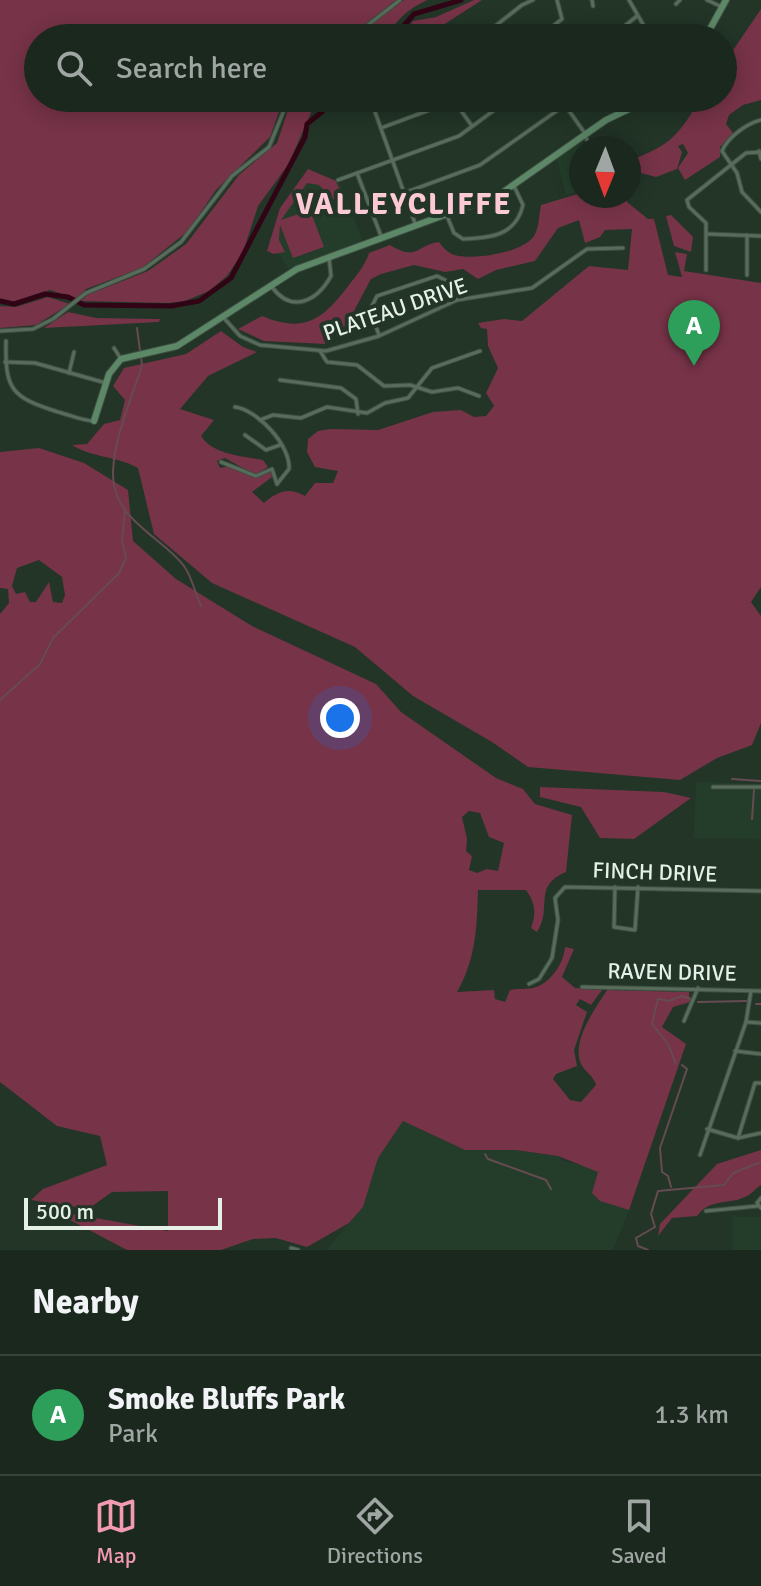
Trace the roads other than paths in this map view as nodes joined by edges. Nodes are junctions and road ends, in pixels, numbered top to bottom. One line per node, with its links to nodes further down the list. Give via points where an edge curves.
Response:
1 (400, 0): 13 (street)
2 (533, 0): 14 (street)
3 (557, 0): 15 (street, via 562,19)
4 (592, 0): 10 (street)
5 (629, 0): 12 (street)
6 (680, 0): 9 (street)
7 (707, 0): 11 (street)
8 (726, 0): 11 (street)
9 (676, 4)
10 (593, 6)
11 (722, 7): 18 (street)
12 (637, 16): 16 (street); 17 (street)
13 (369, 24)
14 (499, 24)
15 (556, 24)
16 (627, 24)
17 (645, 24)
18 (713, 24)
19 (283, 112): 53 (street, via 269,147 232,176 188,235 144,269 96,288 33,329)
20 (375, 112): 29 (street)
21 (422, 112): 29 (street)
22 (462, 112): 28 (street)
23 (491, 112): 28 (street)
24 (557, 112): 38 (street, via 480,165)
25 (568, 112): 30 (street)
26 (622, 112): 30 (street)
27 (761, 120): 34 (street, via 724,145 722,154)
28 (472, 126): 33 (street, via 459,136)
29 (381, 128): 33 (street)
30 (586, 135): 37 (street)
31 (760, 151): 32 (street); 34 (street, via 746,153)
32 (761, 159)
33 (392, 160): 35 (street); 38 (street)
34 (731, 166): 39 (street, via 744,194); 42 (street, via 687,200 705,221)
35 (357, 173): 36 (street); 45 (street)
36 (338, 180)
37 (514, 186): 40 (street); 40 (street, via 523,205 511,230 463,239 454,233)
38 (404, 193): 41 (street)
39 (761, 212)
40 (447, 215): 41 (street)
41 (416, 226): 45 (street)
42 (708, 234): 43 (street); 48 (street)
43 (747, 235): 44 (street); 49 (street)
44 (761, 236)
45 (382, 239): 47 (street)
46 (623, 248): 51 (street, PLATEAU DRIVE, via 583,251 528,289)
47 (329, 257): 50 (street); 50 (street, via 331,276 314,299 284,299)
48 (706, 270)
49 (747, 275)
50 (271, 284): 52 (street)
51 (457, 300): 54 (street, PLATEAU DRIVE); 54 (street, via 449,282 437,276 377,296 370,310)
52 (223, 317): 57 (street, PLATEAU DRIVE, via 253,343); 60 (street, via 177,346)
53 (0, 331)
54 (379, 336): 57 (street, PLATEAU DRIVE)
55 (6, 341): 61 (street)
56 (114, 348): 60 (street)
57 (320, 351): 65 (street, via 323,359 357,365 384,386)
58 (480, 351): 65 (street, via 432,368)
59 (74, 352): 62 (street)
60 (121, 359): 64 (street)
61 (5, 362): 62 (street, via 35,363); 70 (street, via 6,377 20,397)
62 (69, 373): 64 (street)
63 (280, 380): 68 (street, via 345,389 356,399)
64 (106, 383): 70 (street)
65 (417, 387): 66 (street, via 432,392 458,388); 68 (street, via 408,398)
66 (479, 396)
67 (235, 407): 69 (street)
68 (358, 414): 69 (street, via 327,407 301,418 269,415)
69 (260, 420): 72 (street)
70 (94, 421)
71 (245, 435): 72 (street, via 266,450)
72 (280, 445): 73 (street, via 290,463 277,484 272,469 256,476)
73 (221, 462)
74 (713, 787): 75 (street)
75 (761, 787)
76 (615, 887): 77 (street, FINCH DRIVE); 77 (street, via 614,927 635,930); 79 (street, FINCH DRIVE, via 560,890 552,958 539,979)
77 (638, 887): 78 (street, FINCH DRIVE)
78 (761, 891)
79 (529, 984)
80 (582, 987): 81 (street, RAVEN DRIVE)
81 (698, 988): 82 (street, RAVEN DRIVE); 84 (street)
82 (751, 990): 83 (street, RAVEN DRIVE); 85 (street)
83 (761, 991)
84 (684, 1021)
85 (746, 1022): 86 (street); 87 (street)
86 (761, 1023)
87 (735, 1051): 88 (street); 90 (street)
88 (761, 1054)
89 (761, 1083): 92 (street, via 755,1083)
90 (707, 1129): 92 (street); 93 (street)
91 (761, 1133): 92 (street)
92 (738, 1138)
93 (700, 1155)
94 (761, 1198): 95 (street)
95 (759, 1207): 96 (street)
96 (706, 1211)
97 (291, 1248): 98 (street)
98 (298, 1250)

